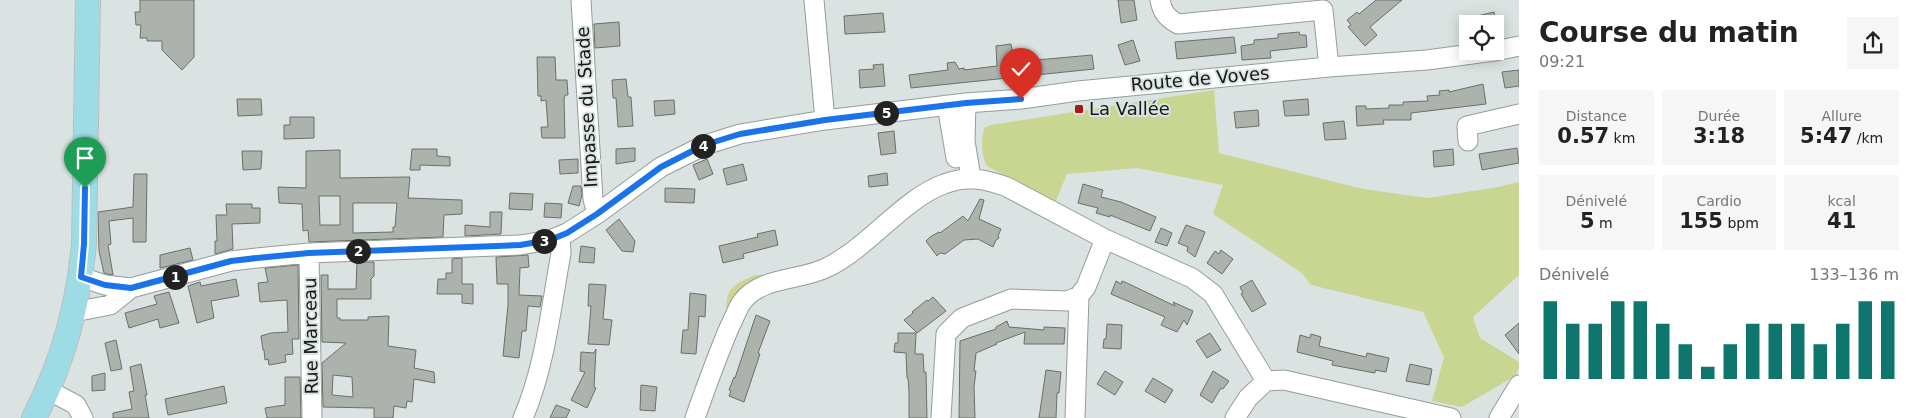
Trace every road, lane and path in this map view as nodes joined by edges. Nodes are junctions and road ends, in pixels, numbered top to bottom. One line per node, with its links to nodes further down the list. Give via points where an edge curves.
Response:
1 (88, 0): 20 (main road)
2 (581, 0): 16 (street, Impasse du Stade, via 593,199)
3 (814, 0): 13 (street)
4 (1160, 0): 5 (street, via 1161,9 1168,19 1178,24)
5 (1329, 5): 9 (street)
6 (1519, 46): 7 (street, Route de Voves)
7 (1504, 49)
8 (1459, 56): 9 (street, Route de Voves)
9 (1329, 67): 10 (street, Route de Voves)
10 (966, 103): 11 (street, Route de Voves); 15 (street)
11 (946, 105): 13 (street, Route de Voves); 15 (street)
12 (1519, 114): 14 (street, via 1468,126)
13 (825, 120): 16 (street, Route de Voves, via 740,134 704,145 661,167)
14 (1468, 141)
15 (964, 179): 18 (street, via 1007,187); 31 (street, via 943,184 922,195 854,252 827,268 764,286 742,302)
16 (597, 214): 17 (street, Route de Voves)
17 (560, 236): 19 (street, Route de Voves, via 520,245); 30 (street, via 561,253 540,366)
18 (1105, 239): 22 (street, via 1086,287); 24 (street, via 1192,278 1213,294)
19 (309, 253): 21 (street, Route de Voves, via 231,261); 29 (street, Rue Marceau)
20 (81, 277): 21 (street, via 105,285); 23 (main road)
21 (131, 288): 23 (street, via 110,305)
22 (1079, 296): 32 (street, via 1068,302 1011,299 962,318 946,334); 33 (street)
23 (74, 312): 26 (main road)
24 (1266, 381): 34 (street, via 1248,398); 35 (street, via 1284,380)
25 (1519, 385): 36 (street)
26 (48, 390): 27 (main road); 28 (street, via 76,405)
27 (34, 418)
28 (83, 418)
29 (312, 418)
30 (523, 418)
31 (695, 418)
32 (941, 418)
33 (1075, 418)
34 (1235, 418)
35 (1451, 418)
36 (1499, 418)

